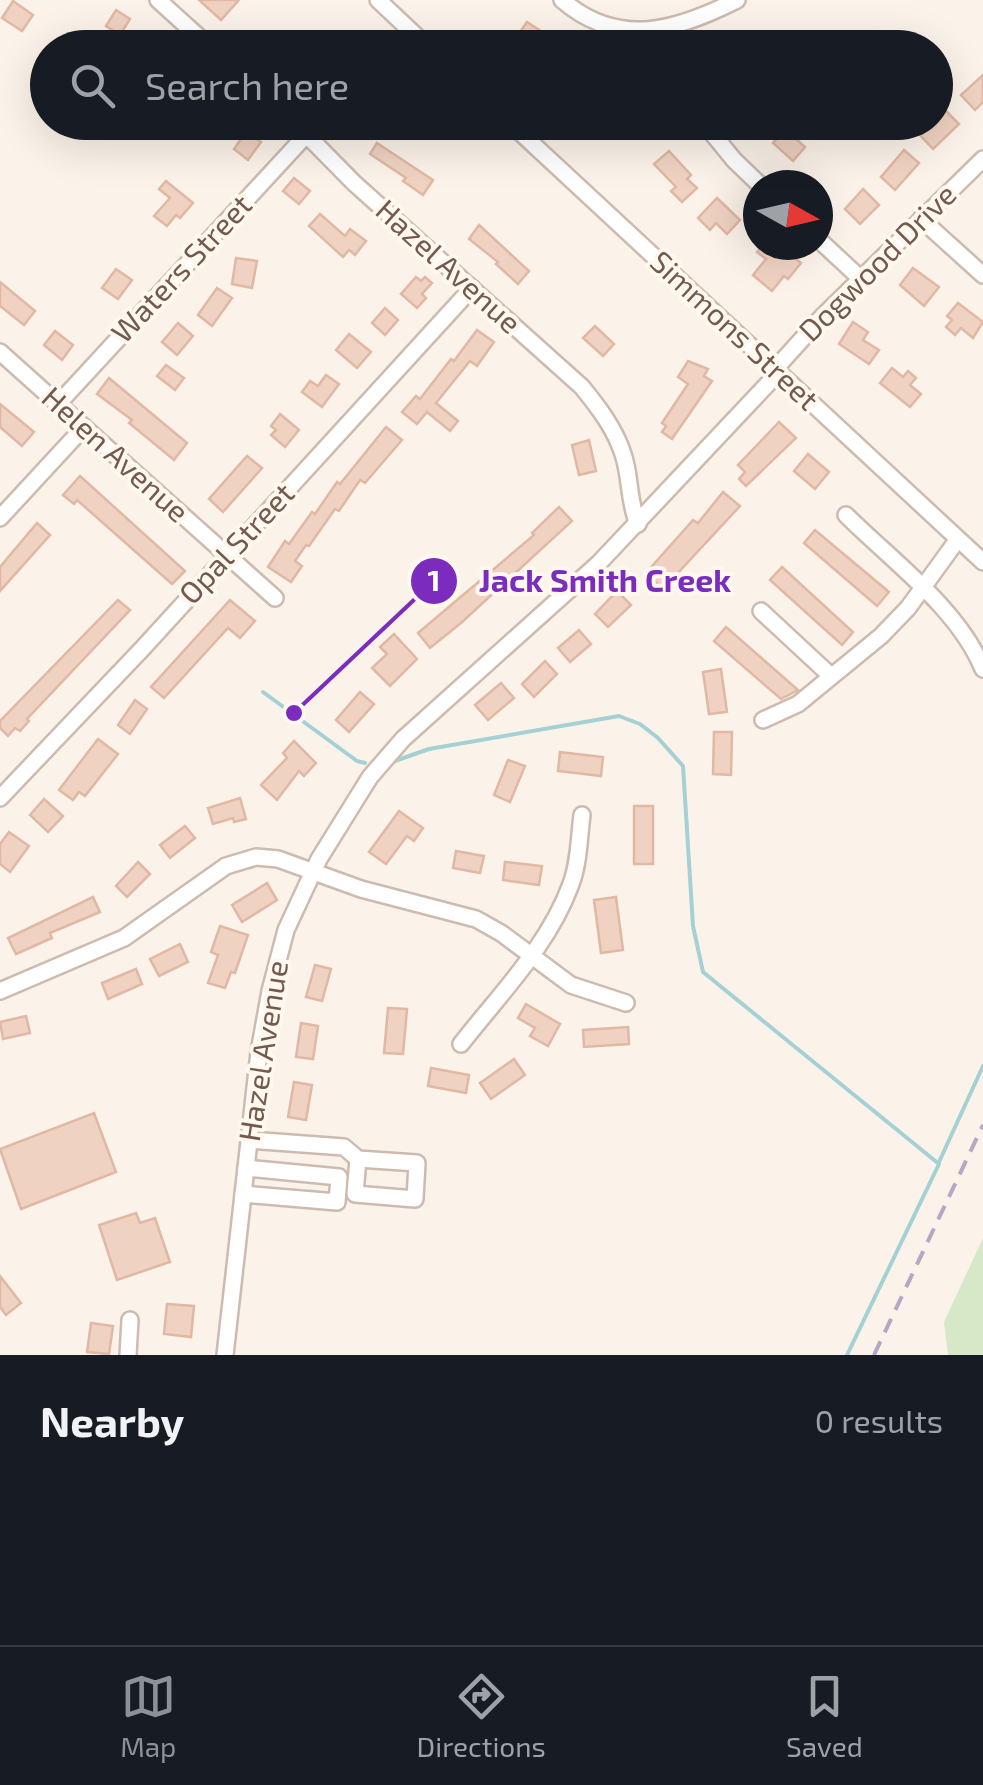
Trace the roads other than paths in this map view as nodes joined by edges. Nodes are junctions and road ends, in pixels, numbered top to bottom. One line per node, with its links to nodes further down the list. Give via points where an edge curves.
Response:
1 (158, 0): 5 (street)
2 (378, 0): 6 (street)
3 (562, 0): 7 (street, via 597,22)
4 (737, 0): 8 (street)
5 (191, 30)
6 (410, 30)
7 (626, 30)
8 (658, 30)
9 (301, 140): 22 (street, Waters Street)
10 (313, 140): 19 (street, Hazel Avenue)
11 (529, 140): 21 (street, Simmons Street)
12 (717, 140): 14 (street)
13 (983, 159): 15 (street, Dogwood Drive)
14 (744, 170)
15 (921, 219): 17 (street); 18 (street, Dogwood Drive)
16 (833, 253): 18 (street)
17 (983, 275)
18 (861, 279): 21 (street, Dogwood Drive)
19 (472, 288): 26 (street, Hazel Avenue, via 604,414 624,456); 28 (street, Opal Street)
20 (0, 352): 22 (street, Helen Avenue)
21 (777, 371): 26 (street, Hazel Avenue); 27 (street, Simmons Street)
22 (58, 404): 23 (street, Helen Avenue)
23 (84, 427): 25 (street); 28 (street, Helen Avenue)
24 (846, 514): 30 (street)
25 (0, 518)
26 (638, 524): 38 (street, Hazel Avenue, via 403,739 370,777)
27 (958, 540): 29 (street, Simmons Street); 30 (street)
28 (227, 556): 31 (street, Helen Avenue); 36 (street, Opal Street)
29 (983, 562)
30 (922, 589): 33 (street, via 973,645); 34 (street, via 881,636)
31 (275, 598)
32 (761, 611): 34 (street)
33 (983, 669)
34 (831, 676): 35 (street, via 798,704)
35 (763, 720)
36 (0, 798)
37 (582, 815): 39 (street, via 572,883)
38 (312, 872): 39 (street, via 476,919); 40 (street, via 268,857 240,860 124,938); 43 (street, Hazel Avenue, via 276,961)
39 (530, 958): 41 (street, via 571,985); 42 (street)
40 (0, 991)
41 (626, 1003)
42 (460, 1044)
43 (249, 1140): 44 (street, via 344,1148); 45 (street, Hazel Avenue)
44 (358, 1159): 44 (street, via 355,1194 415,1199 417,1162)
45 (246, 1168): 46 (street, Hazel Avenue); 46 (street, via 339,1177 337,1202)
46 (243, 1194): 49 (street, Hazel Avenue)
47 (130, 1320): 48 (street)
48 (128, 1355)
49 (225, 1355)

